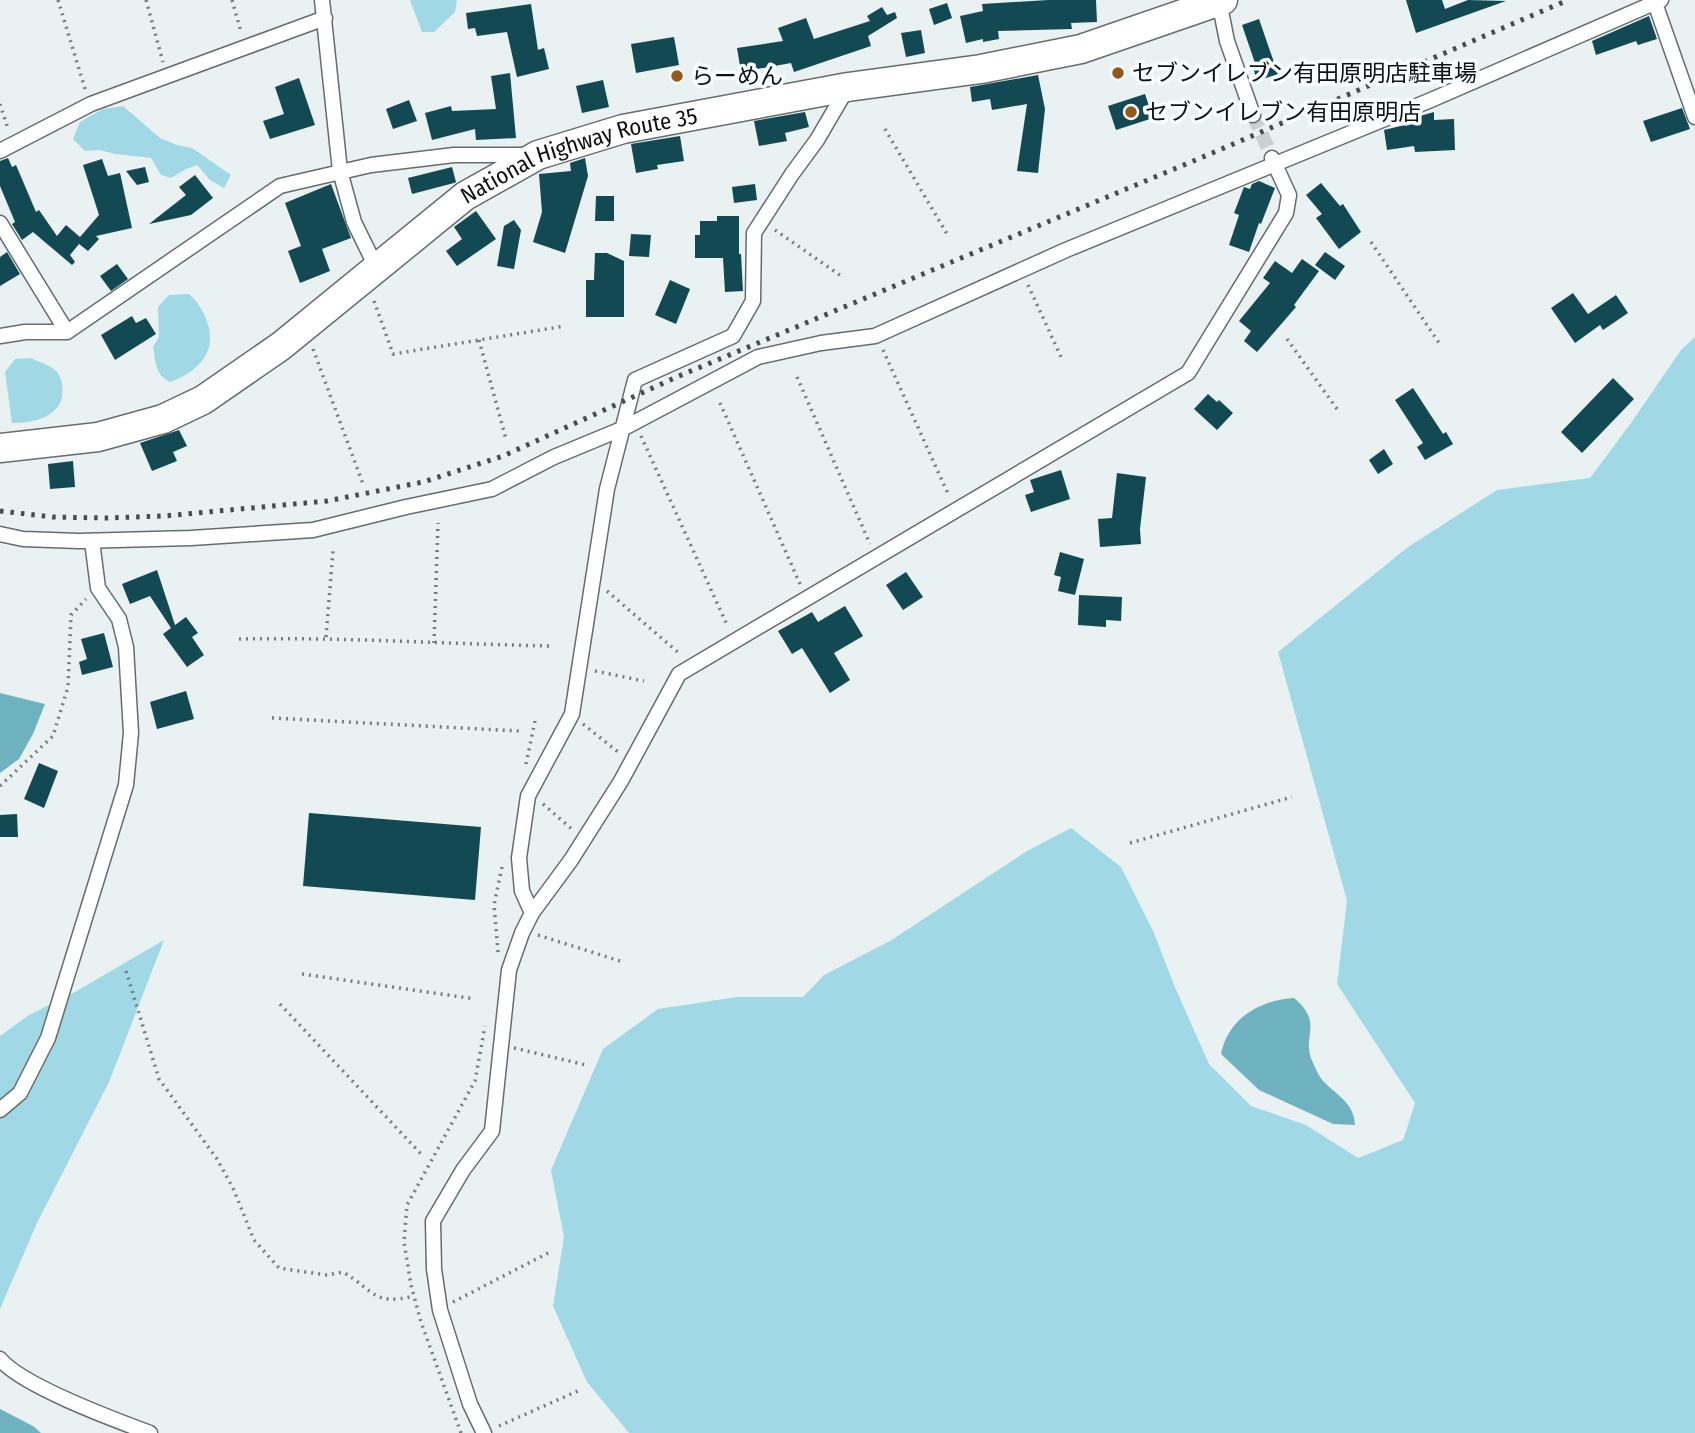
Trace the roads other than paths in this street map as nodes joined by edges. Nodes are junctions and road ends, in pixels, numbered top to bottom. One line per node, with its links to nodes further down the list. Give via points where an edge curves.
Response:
1 (322, 0): 4 (street)
2 (1221, 1): 5 (highway, National Highway Route 35, via 1081,49 981,69); 6 (street, via 1227,41)
3 (1658, 1): 7 (street); 10 (street)
4 (325, 18): 8 (street, via 91,104); 11 (street)
5 (848, 87): 9 (highway, National Highway Route 35, via 624,129); 16 (street, via 754,233 753,301 733,336 635,380)
6 (1253, 115)
7 (1695, 117)
8 (0, 152)
9 (538, 155): 11 (street, via 454,155); 13 (highway, National Highway Route 35, via 464,196)
10 (1273, 161): 16 (street, via 875,336 758,357); 20 (street, via 1289,195 1286,213 1188,373 679,674 621,781)
11 (340, 172): 13 (street, via 354,222); 14 (street, via 280,186)
12 (0, 223): 14 (street)
13 (377, 269): 17 (highway, National Highway Route 35, via 281,346 203,400 98,437)
14 (67, 332): 15 (street)
15 (0, 336)
16 (631, 430): 19 (street, via 554,457 492,489 313,530); 20 (street, via 607,489 572,713 528,796 519,858 522,891)
17 (0, 448)
18 (0, 534): 19 (street)
19 (92, 541): 21 (street, via 98,588 119,619 126,647 131,733 127,785 48,1038 20,1093)
20 (532, 913): 23 (street, via 509,970 492,1131 433,1222 440,1310 470,1404)
21 (0, 1110)
22 (0, 1359): 24 (street, via 35,1384)
23 (490, 1430)
24 (150, 1433)

